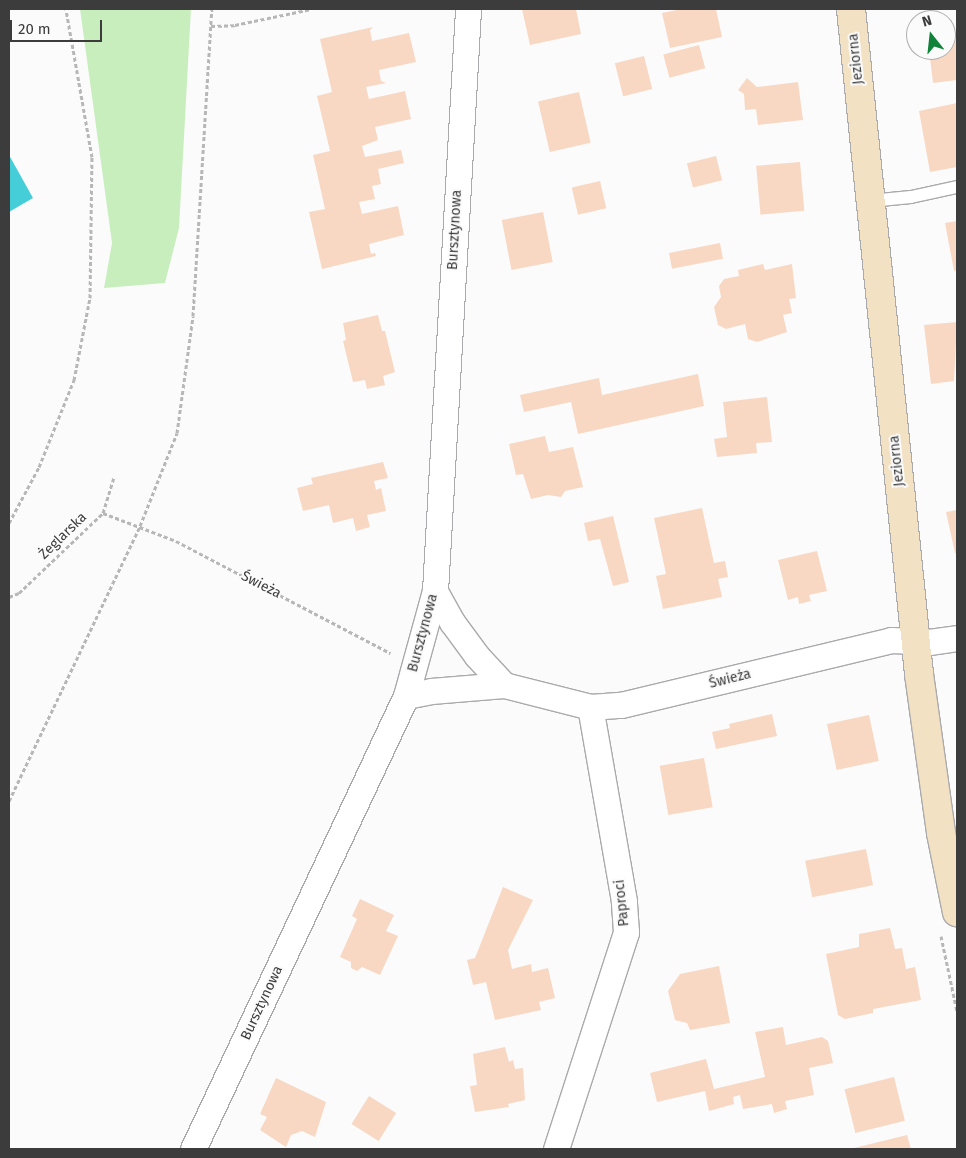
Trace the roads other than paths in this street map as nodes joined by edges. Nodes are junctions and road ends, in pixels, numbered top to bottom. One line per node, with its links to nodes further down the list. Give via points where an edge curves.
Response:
1 (468, 9): 5 (street, Bursztynowa)
2 (851, 9): 4 (street, Jeziorna)
3 (957, 187): 4 (lane, via 911,197)
4 (870, 201): 7 (street, Jeziorna)
5 (435, 591): 8 (street, via 457,629); 9 (street, Bursztynowa)
6 (957, 638): 7 (street, Świeża)
7 (916, 640): 10 (street, Świeża, via 891,640 620,705); 11 (street, Jeziorna, via 941,833)
8 (504, 685): 9 (street, Świeża); 10 (street, Świeża)
9 (406, 696): 12 (street, Bursztynowa)
10 (590, 708): 13 (street, Paproci, via 625,906 626,932)
11 (957, 912)
12 (193, 1149)
13 (556, 1149)

